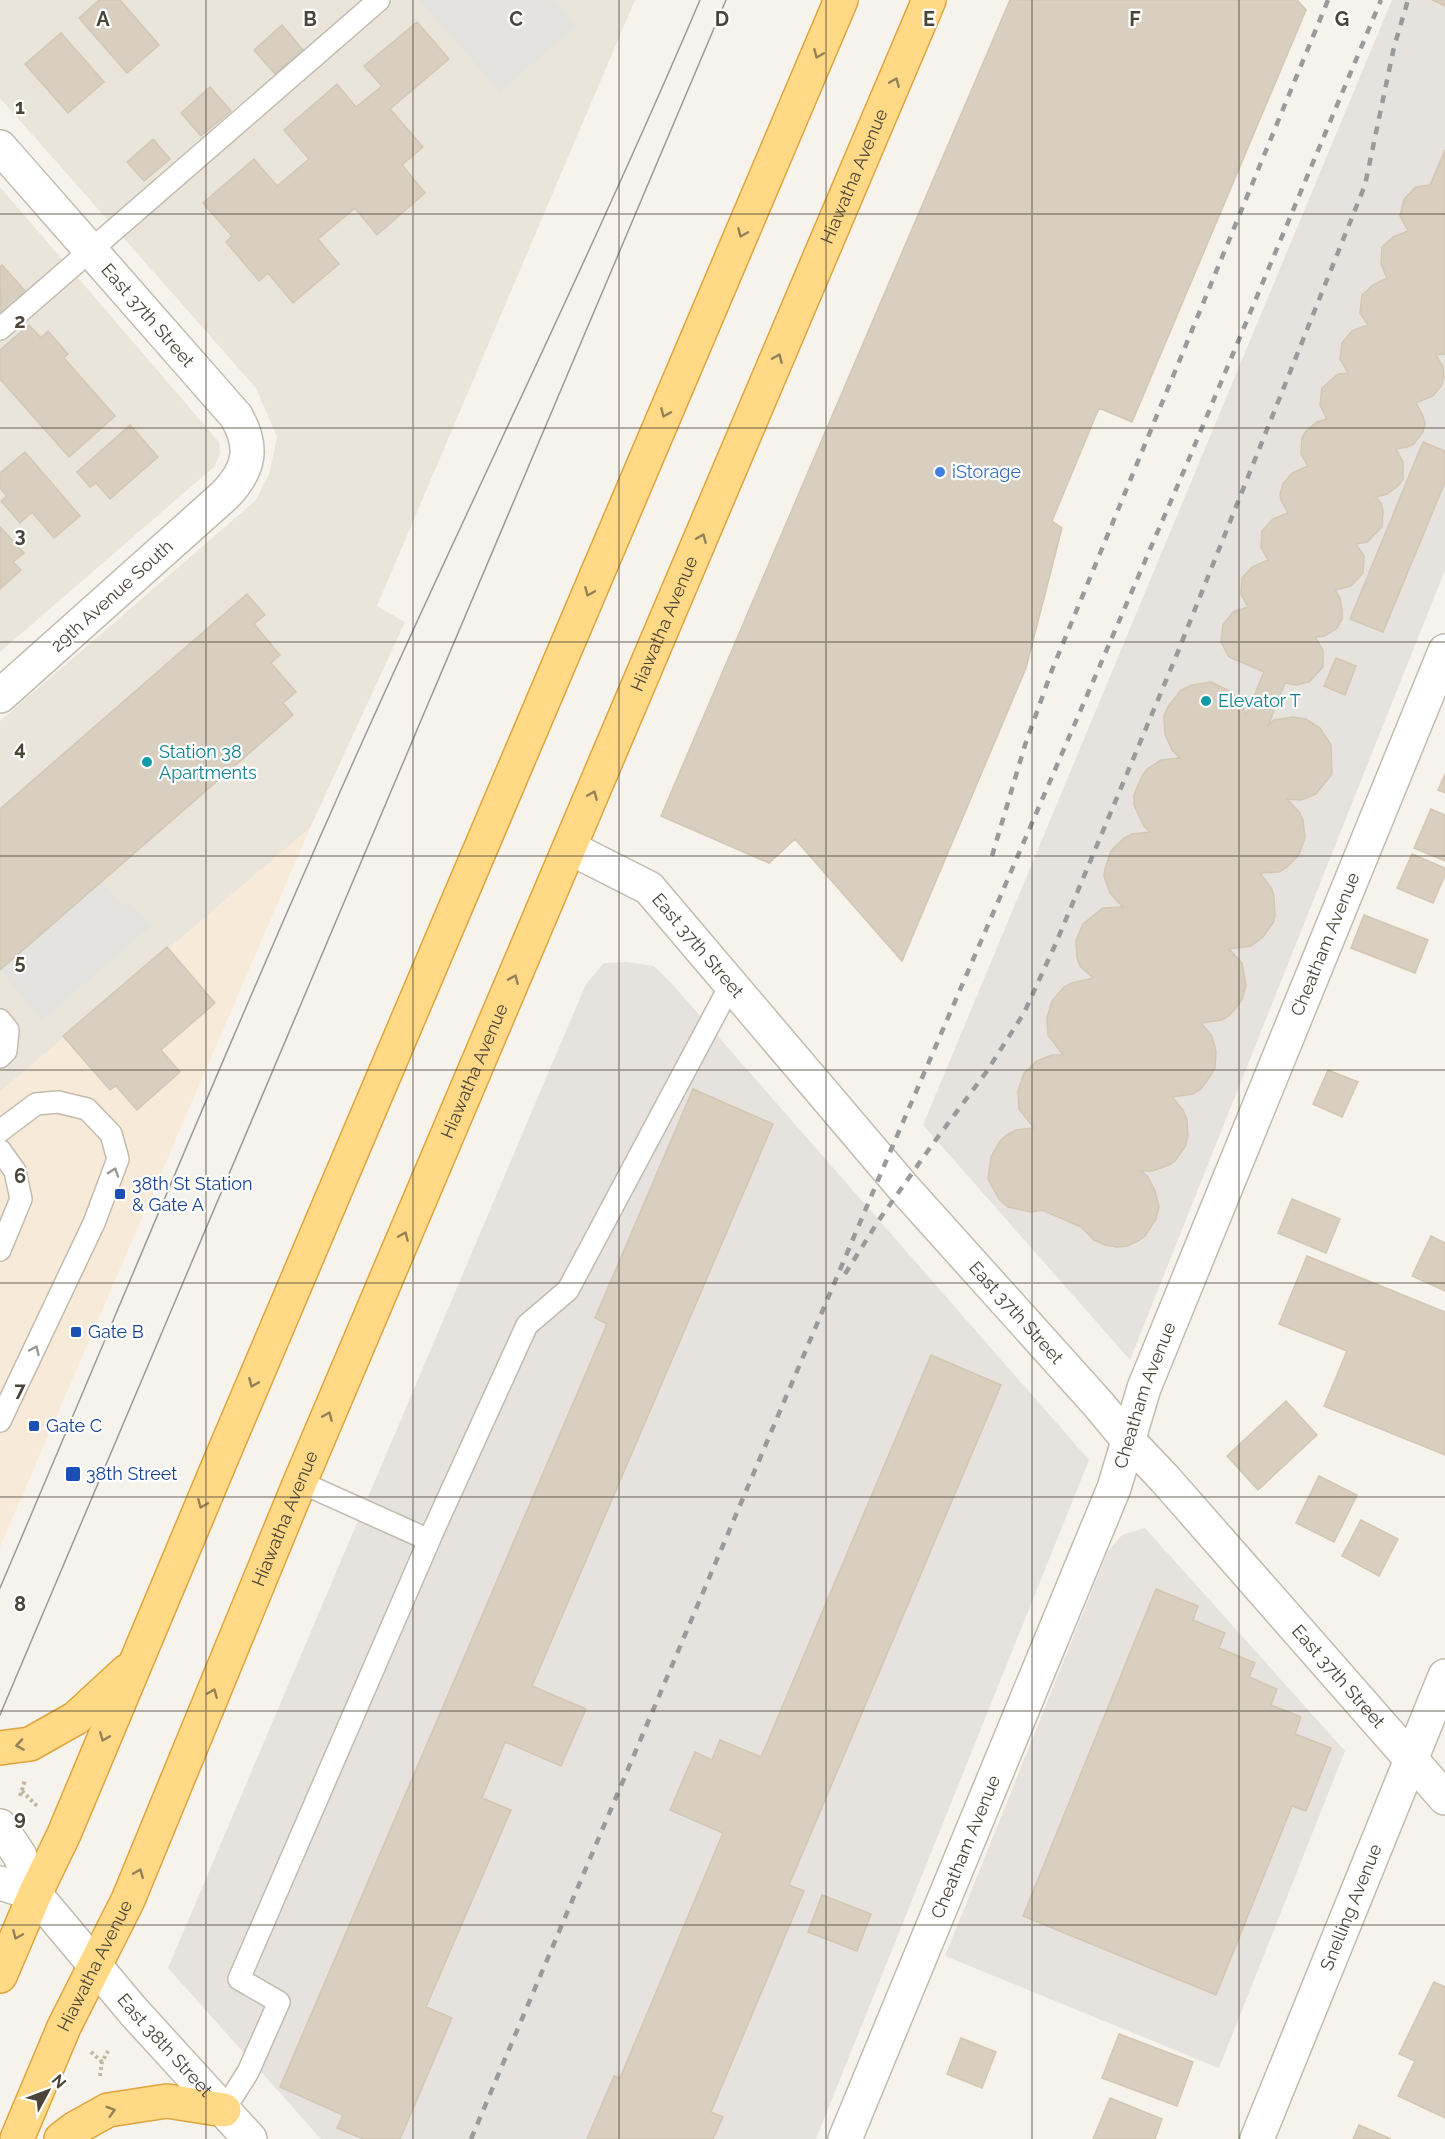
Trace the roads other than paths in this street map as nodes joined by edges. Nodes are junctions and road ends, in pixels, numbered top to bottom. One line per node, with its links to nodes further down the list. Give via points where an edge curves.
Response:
1 (380, 0): 5 (lane)
2 (841, 0): 21 (highway, one-way to 21)
3 (929, 0): 10 (highway, Hiawatha Avenue, one-way to 3)
4 (0, 147): 5 (street, East 37th Street)
5 (90, 250): 6 (lane); 7 (street, East 37th Street, via 236,416 245,432 248,458 237,482)
6 (0, 329)
7 (225, 495): 9 (street, 29th Avenue South)
8 (1445, 651): 18 (street, Cheatham Avenue, via 1144,1388)
9 (0, 696)
10 (570, 848): 11 (street, East 37th Street, via 649,888); 19 (highway, Hiawatha Avenue, one-way to 10)
11 (731, 984): 18 (street, East 37th Street, via 902,1186); 20 (lane, via 568,1290 527,1325)
12 (0, 1020): 13 (lane, via 8,1030 6,1051)
13 (0, 1057)
14 (0, 1131): 17 (lane, one-way to 14, via 94,1223 118,1159 111,1134 87,1109 58,1101 36,1104)
15 (0, 1150): 16 (lane, via 15,1171 21,1199)
16 (0, 1251)
17 (0, 1421)
18 (1128, 1440): 24 (street, East 37th Street); 35 (street, Cheatham Avenue, via 1114,1488)
19 (300, 1482): 20 (lane, via 429,1540); 29 (highway, Hiawatha Avenue, one-way to 19, via 128,1900)
20 (431, 1536): 31 (lane, via 239,1979 279,2002 248,2072)
21 (135, 1663): 23 (highway, one-way to 23, via 76,1718 30,1744); 28 (highway, one-way to 28)
22 (1445, 1676): 24 (street, Snelling Avenue)
23 (0, 1748)
24 (1412, 1761): 25 (street, East 37th Street); 36 (street, Snelling Avenue)
25 (1445, 1798)
26 (9, 1814): 28 (street, East 38th Street)
27 (0, 1883): 28 (street)
28 (35, 1894): 29 (street, East 38th Street); 30 (highway, one-way to 30)
29 (95, 1964): 31 (street, East 38th Street); 32 (highway, Hiawatha Avenue)
30 (0, 1976)
31 (224, 2110): 33 (highway, one-way to 31, via 108,2110 166,2102); 34 (street, East 38th Street)
32 (17, 2139)
33 (61, 2139)
34 (250, 2139)
35 (845, 2139)
36 (1257, 2139)

